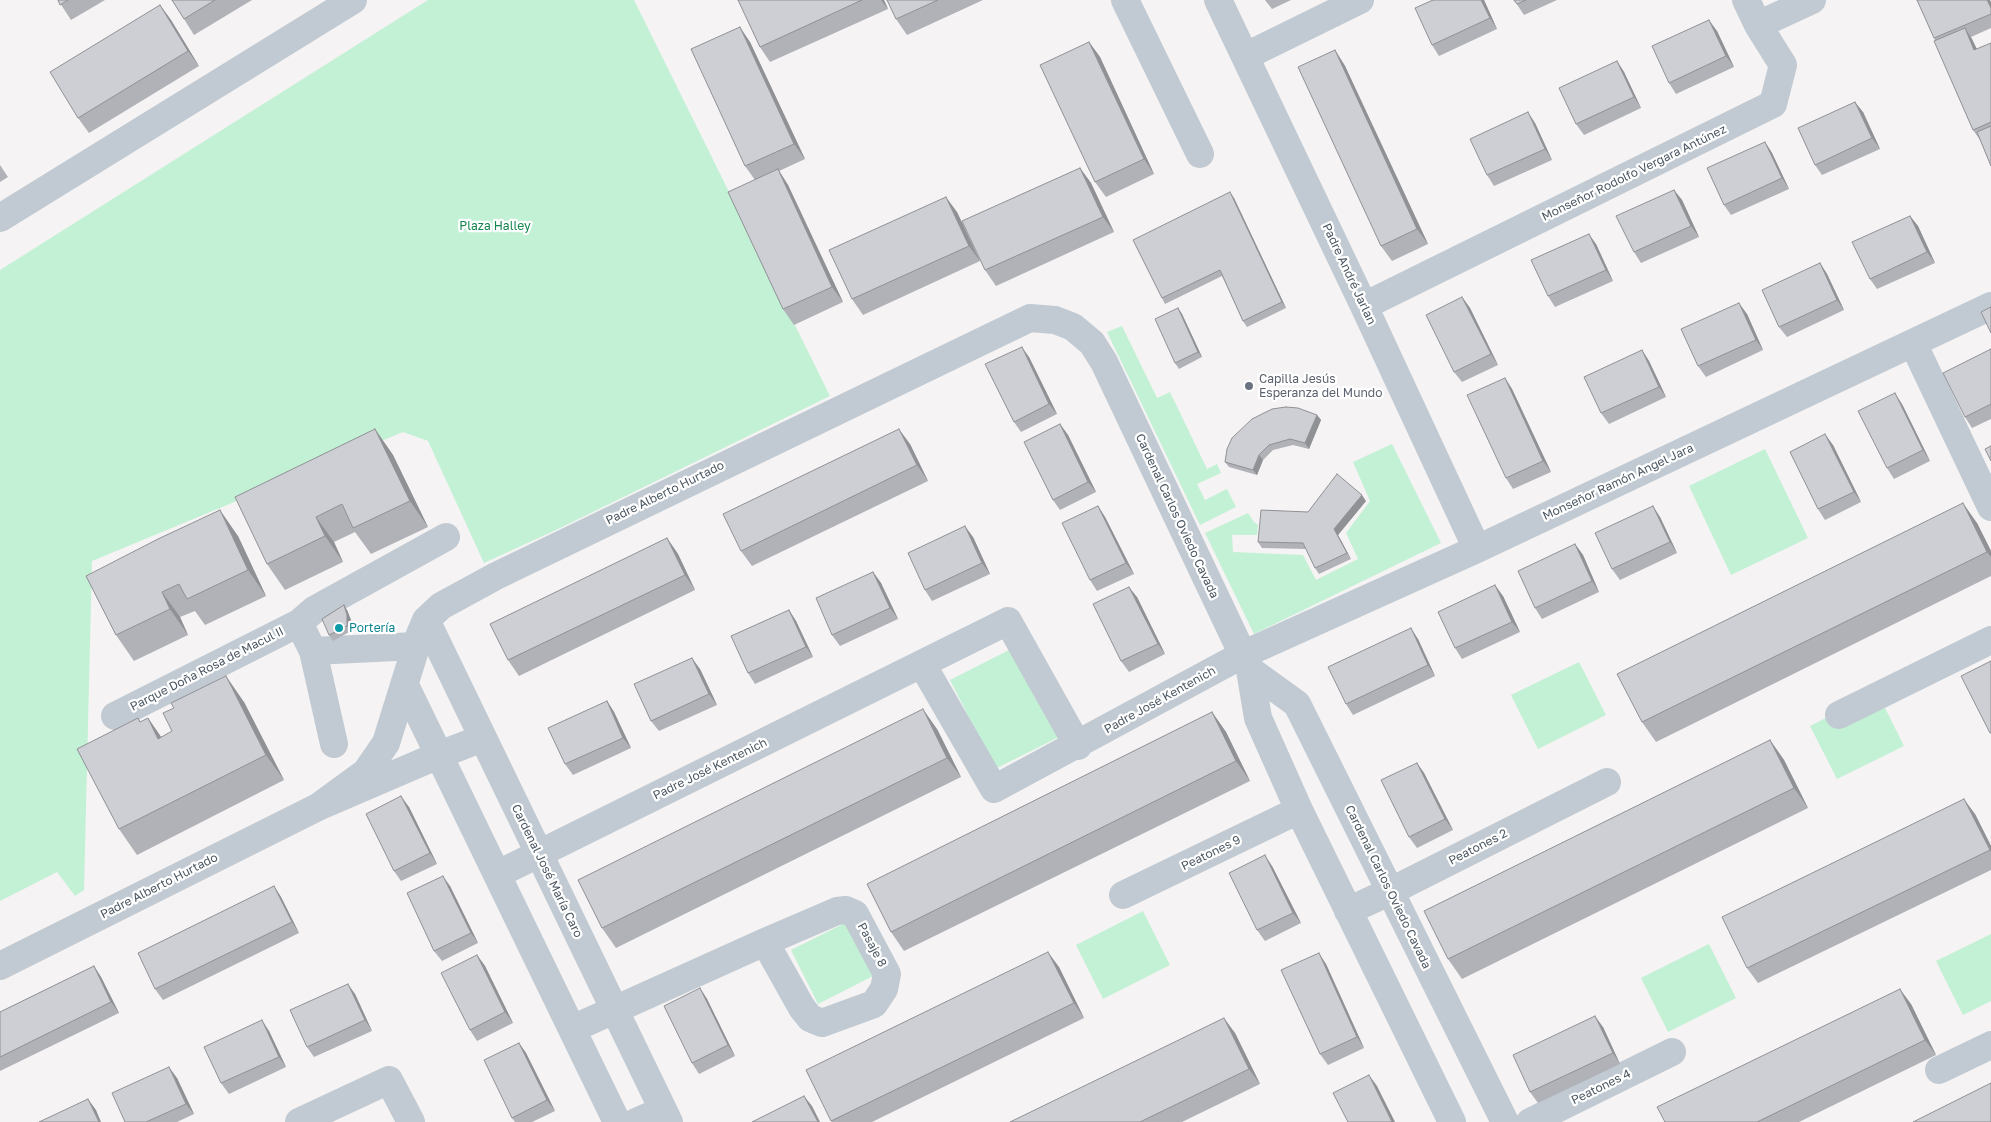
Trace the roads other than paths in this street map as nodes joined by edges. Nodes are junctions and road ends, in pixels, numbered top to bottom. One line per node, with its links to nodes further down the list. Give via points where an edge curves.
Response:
1 (353, 0): 10 (street)
2 (1125, 0): 9 (street)
3 (1218, 0): 8 (street, Padre André Jarlan)
4 (1360, 0): 8 (street)
5 (1746, 0): 7 (street)
6 (1812, 0): 7 (street)
7 (1758, 25): 11 (street, Monseñor Rodolfo Vergara Antúnez, via 1783,64 1774,104)
8 (1246, 56): 11 (street, Padre André Jarlan)
9 (1200, 154)
10 (0, 218)
11 (1364, 306): 17 (street, Padre André Jarlan)
12 (1991, 306): 13 (street, Monseñor Ramón Angel Jara)
13 (1913, 343): 15 (street); 17 (street, Monseñor Ramón Angel Jara)
14 (1104, 362): 18 (street, Padre Alberto Hurtado, via 1092,343 1073,327 1055,320 1030,318 496,576 441,606); 23 (street, Cardenal Carlos Oviedo Cavada)
15 (1991, 507)
16 (446, 537): 19 (street, Parque Doña Rosa de Macul II, via 314,610)
17 (1477, 549): 23 (street, Monseñor Ramón Angel Jara)
18 (426, 620): 21 (street, Padre Alberto Hurtado); 28 (street, Cardenal José María Caro)
19 (299, 623): 22 (street, Parque Doña Rosa de Macul II); 27 (street, Parque Doña Rosa de Macul II)
20 (1991, 640): 26 (street)
21 (416, 646): 22 (street); 25 (street, Padre Alberto Hurtado)
22 (313, 651): 29 (street, Parque Doña Rosa de Macul II)
23 (1246, 662): 30 (street, Padre José Kentenich); 34 (street, Cardenal Carlos Oviedo Cavada, via 1258,718); 37 (street, Cardenal Carlos Oviedo Cavada, via 1297,704)
24 (922, 664): 30 (street, Padre José Kentenich, via 994,789); 30 (street, Padre José Kentenich, via 1008,621); 35 (street, Padre José Kentenich)
25 (405, 685): 31 (street); 33 (street, Padre Alberto Hurtado, via 386,743 366,772)
26 (1839, 715)
27 (115, 716)
28 (483, 738): 31 (street, Padre Alberto Hurtado); 35 (street, Cardenal José María Caro)
29 (334, 744)
30 (1078, 746)
31 (438, 754): 33 (street, Padre Alberto Hurtado); 36 (street)
32 (1608, 782): 37 (street, Peatones 2)
33 (318, 807): 41 (street, Padre Alberto Hurtado)
34 (1300, 810): 38 (street, Peatones 9); 39 (street, Cardenal Carlos Oviedo Cavada)
35 (539, 854): 36 (street, Padre José Kentenich); 42 (street, Cardenal José María Caro)
36 (498, 874): 43 (street)
37 (1391, 891): 39 (street, Peatones 2); 53 (street, Cardenal Carlos Oviedo Cavada)
38 (1124, 895)
39 (1348, 910): 52 (street, Cardenal Carlos Oviedo Cavada)
40 (765, 942): 40 (street, Pasaje 8, via 846,910 855,914 887,974 884,989 874,1004 822,1023 810,1018 802,1008); 42 (street, Pasaje 8)
41 (0, 966)
42 (614, 1009): 43 (street, Pasaje 8); 47 (street, Cardenal José María Caro)
43 (572, 1029): 50 (street)
44 (1991, 1045): 46 (street)
45 (1672, 1052): 54 (street, Peatones 4)
46 (1939, 1070)
47 (666, 1116): 51 (street)
48 (299, 1122): 49 (street, via 389,1080)
49 (411, 1122)
50 (617, 1122)
51 (636, 1122)
52 (1452, 1122)
53 (1505, 1122)
54 (1530, 1122)

